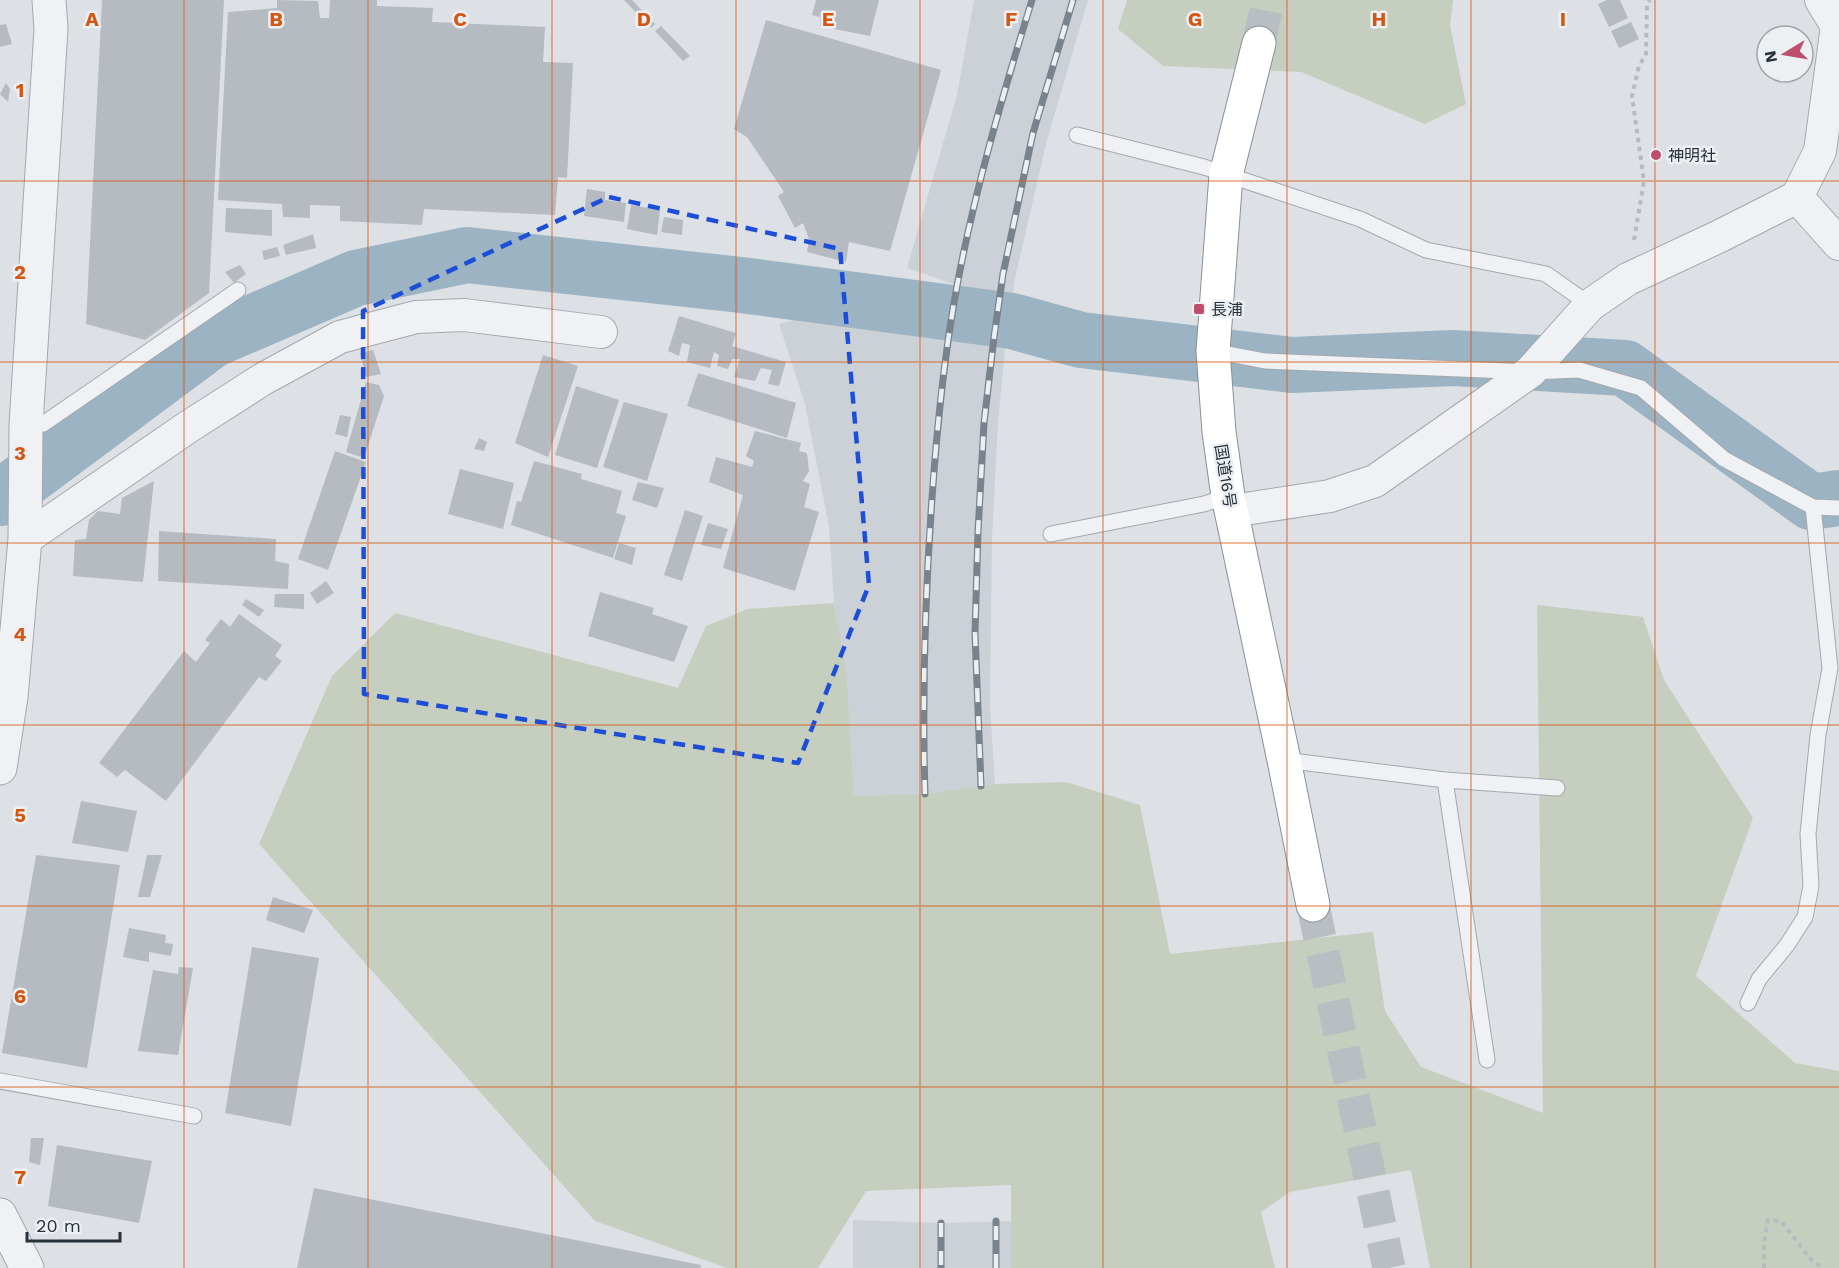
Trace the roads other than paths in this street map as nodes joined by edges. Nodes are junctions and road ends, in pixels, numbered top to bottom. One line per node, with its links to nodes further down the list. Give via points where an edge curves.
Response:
1 (49, 0): 14 (street, via 51,29)
2 (1821, 0): 5 (street, via 1837,26)
3 (1258, 43): 6 (highway, 国道16号)
4 (1077, 135): 6 (lane)
5 (1829, 149): 7 (street)
6 (1226, 175): 10 (lane, via 1360,219 1426,250 1546,274); 12 (highway, 国道16号)
7 (1797, 197): 8 (street); 10 (street, via 1628,279)
8 (1839, 244)
9 (238, 290): 14 (lane)
10 (1590, 305): 13 (street)
11 (601, 332): 18 (street, via 464,315 416,317 340,337 263,378)
12 (1213, 351): 13 (lane, via 1265,361); 15 (highway, 国道16号, via 1219,432)
13 (1530, 372): 15 (street, via 1375,481 1330,496); 16 (lane, via 1579,370 1641,388 1724,459)
14 (26, 433): 18 (street)
15 (1230, 503): 19 (lane, via 1204,504); 21 (highway, 国道16号)
16 (1814, 507): 17 (lane); 26 (lane, via 1830,668 1818,735 1808,834 1810,886 1805,917 1759,979)
17 (1839, 508)
18 (25, 529): 20 (street)
19 (1051, 534)
20 (6, 684): 22 (street)
21 (1284, 760): 23 (lane); 25 (highway, 国道16号)
22 (0, 768)
23 (1444, 780): 24 (lane); 27 (lane)
24 (1557, 788)
25 (1312, 905)
26 (1748, 1002)
27 (1487, 1060)
28 (0, 1081): 29 (lane)
29 (194, 1116)
30 (0, 1215): 31 (street)
31 (27, 1268)

